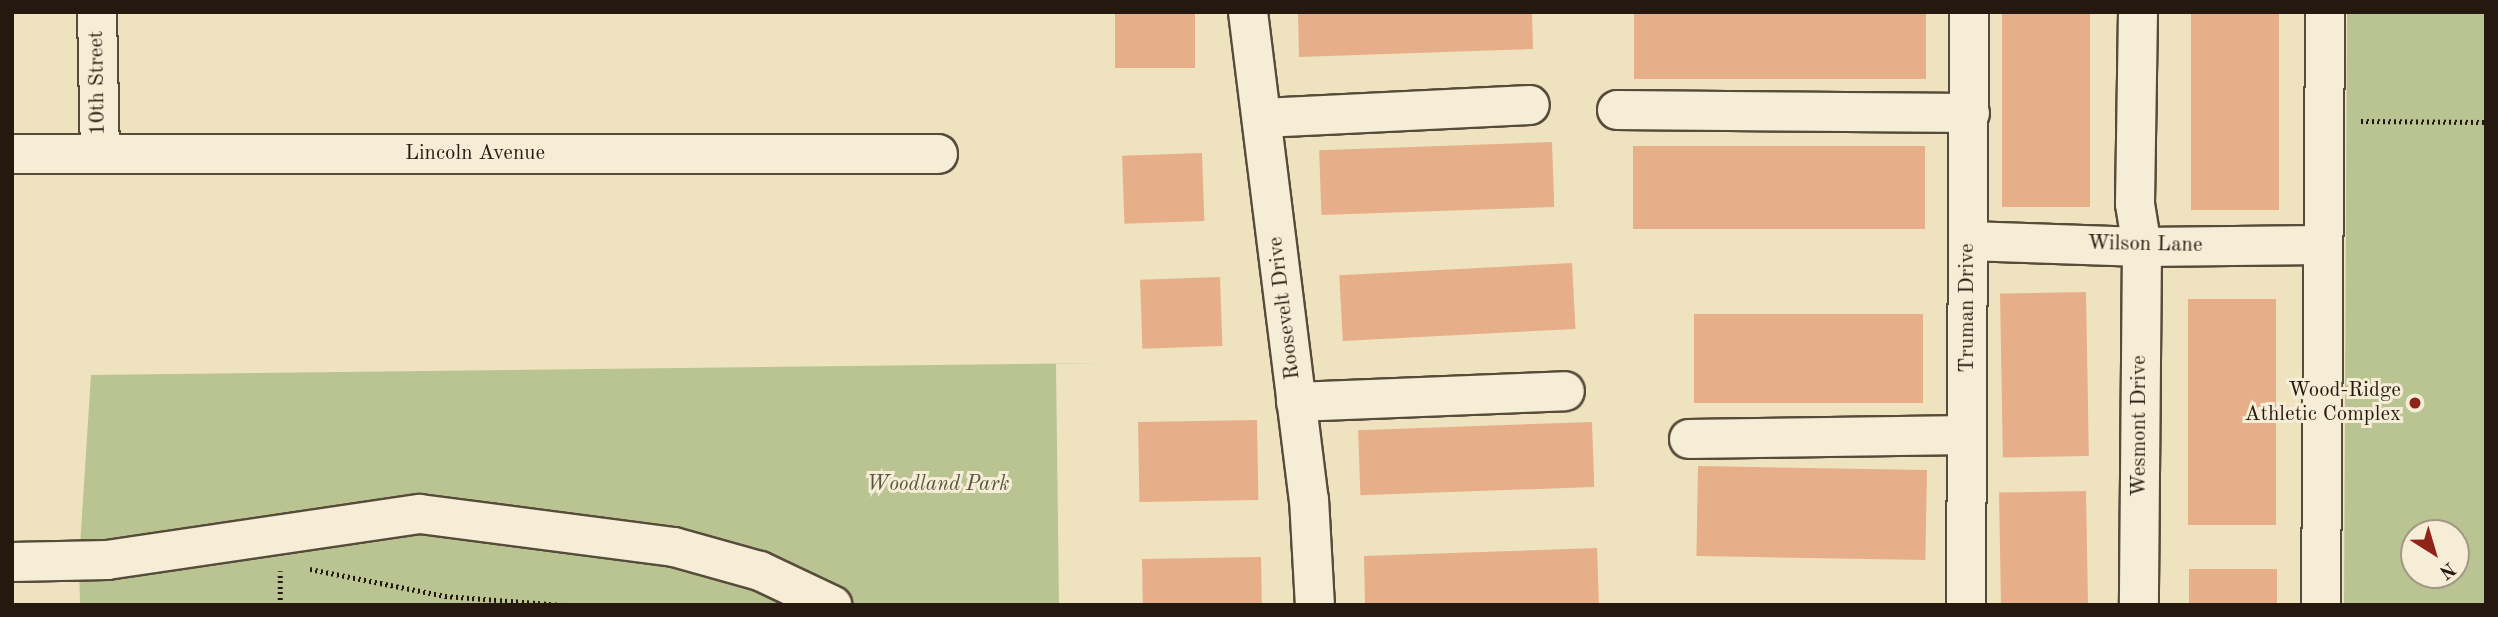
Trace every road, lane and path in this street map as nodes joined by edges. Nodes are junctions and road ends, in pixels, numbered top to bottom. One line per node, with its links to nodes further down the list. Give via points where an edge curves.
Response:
1 (97, 12): 13 (street, 10th Street)
2 (1248, 12): 9 (street, Roosevelt Drive)
3 (1969, 12): 8 (street, Truman Drive)
4 (2138, 12): 17 (street, Wesmont Drive, via 2135,204)
5 (2325, 12): 16 (street)
6 (1530, 105): 9 (street)
7 (1617, 110): 8 (street)
8 (1970, 113): 15 (street, Truman Drive)
9 (1263, 118): 19 (street, Roosevelt Drive)
10 (2360, 121): 11 (path)
11 (2486, 122)
12 (12, 154): 13 (street, Lincoln Avenue)
13 (100, 154): 14 (street, Lincoln Avenue)
14 (938, 154)
15 (1968, 241): 17 (street, Wilson Lane); 20 (street, Truman Drive)
16 (2323, 245): 17 (street, Wilson Lane); 31 (street)
17 (2142, 247): 30 (street, Wesmont Drive)
18 (1564, 391): 19 (street)
19 (1296, 402): 28 (street, Roosevelt Drive, via 1309,499)
20 (1967, 435): 21 (street); 29 (street, Truman Drive)
21 (1689, 439)
22 (12, 562): 27 (street, via 79,562 421,514 674,547 760,571)
23 (280, 562): 25 (path)
24 (305, 568): 26 (path, via 445,596)
25 (280, 605)
26 (562, 605)
27 (832, 605)
28 (1315, 605)
29 (1966, 605)
30 (2138, 605)
31 (2321, 605)

